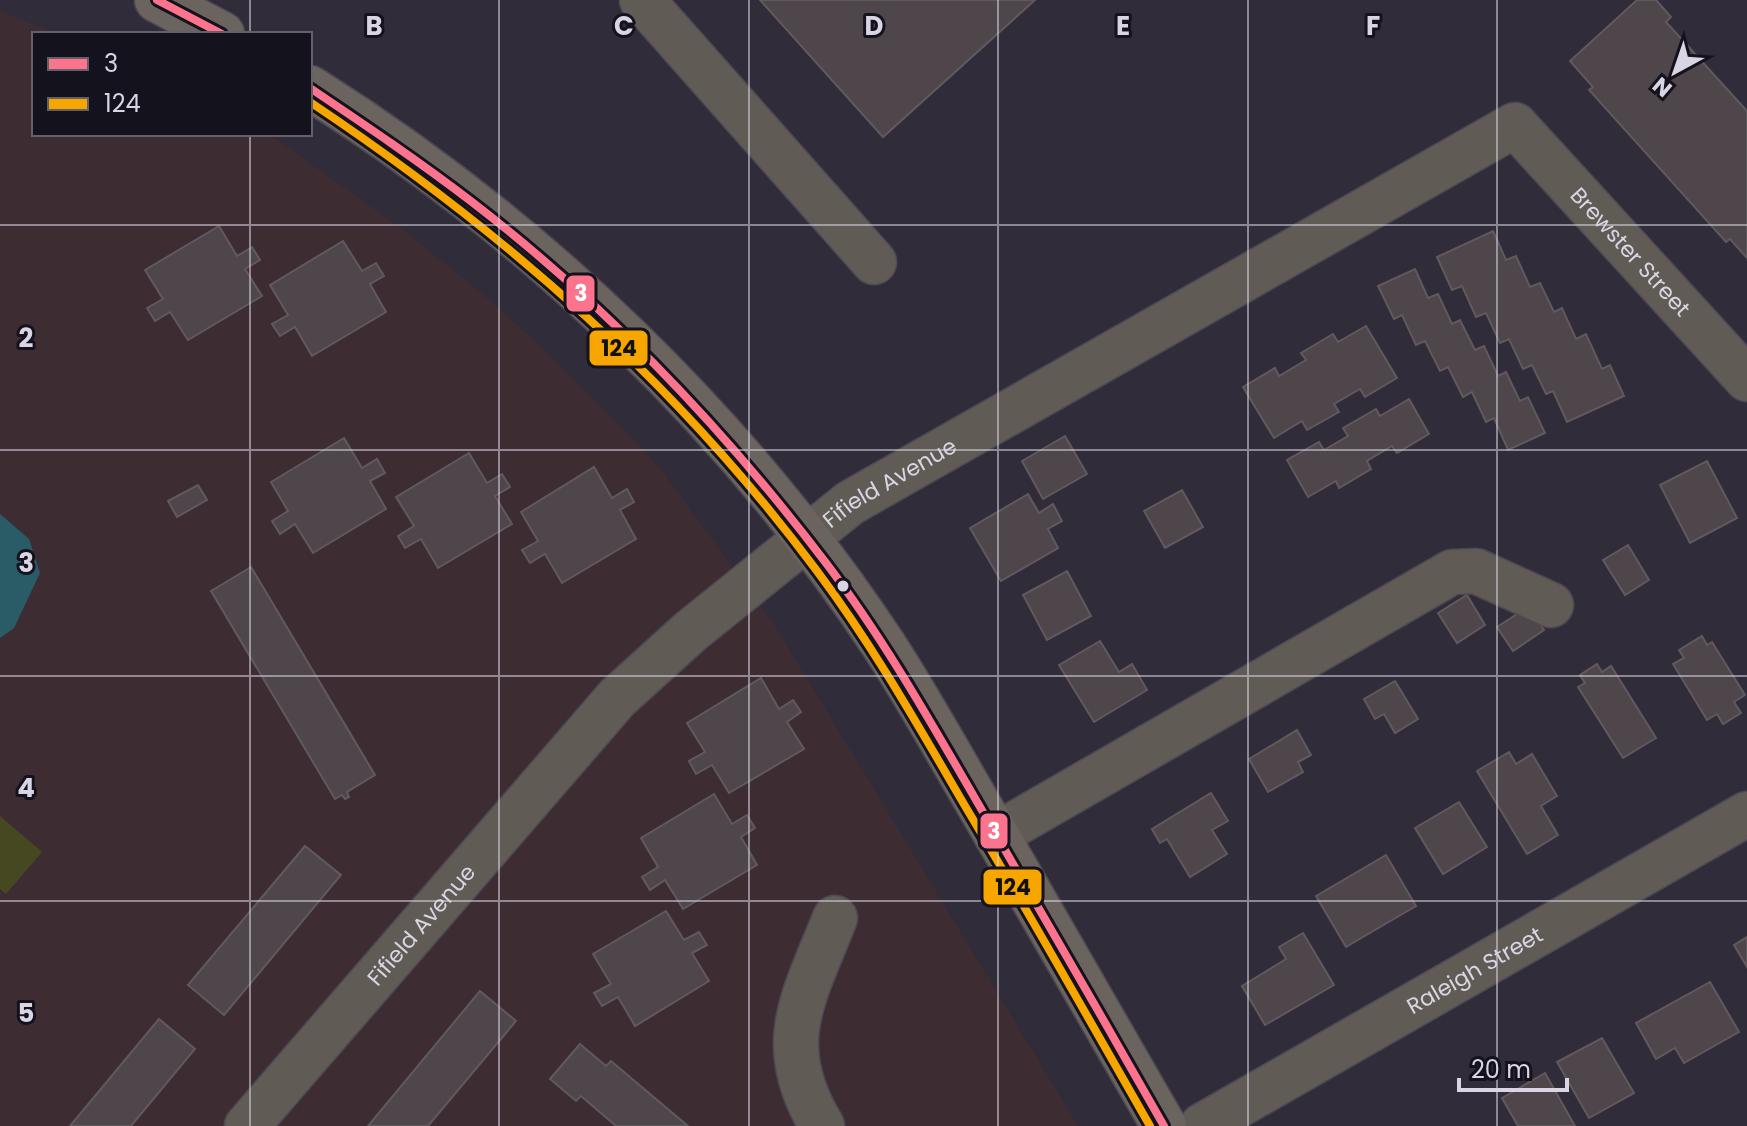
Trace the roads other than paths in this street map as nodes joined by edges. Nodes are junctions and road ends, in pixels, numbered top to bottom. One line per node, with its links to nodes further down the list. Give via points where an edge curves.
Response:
1 (157, 0): 3 (main road)
2 (642, 0): 6 (street)
3 (218, 32)
4 (312, 89): 8 (main road, via 537,255 712,425)
5 (1515, 125): 7 (street, Brewster Street); 8 (street, Fifield Avenue, via 850,503)
6 (874, 262)
7 (1747, 379)
8 (806, 539): 11 (main road, via 885,648); 13 (street, Fifield Avenue, via 617,698)
9 (1551, 605): 11 (street, via 1476,571 1452,572)
10 (1747, 814): 16 (street, Raleigh Street)
11 (996, 835): 15 (main road)
12 (835, 918): 14 (street, via 794,1034 804,1087)
13 (247, 1126)
14 (822, 1126)
15 (1164, 1126)
16 (1202, 1126)

